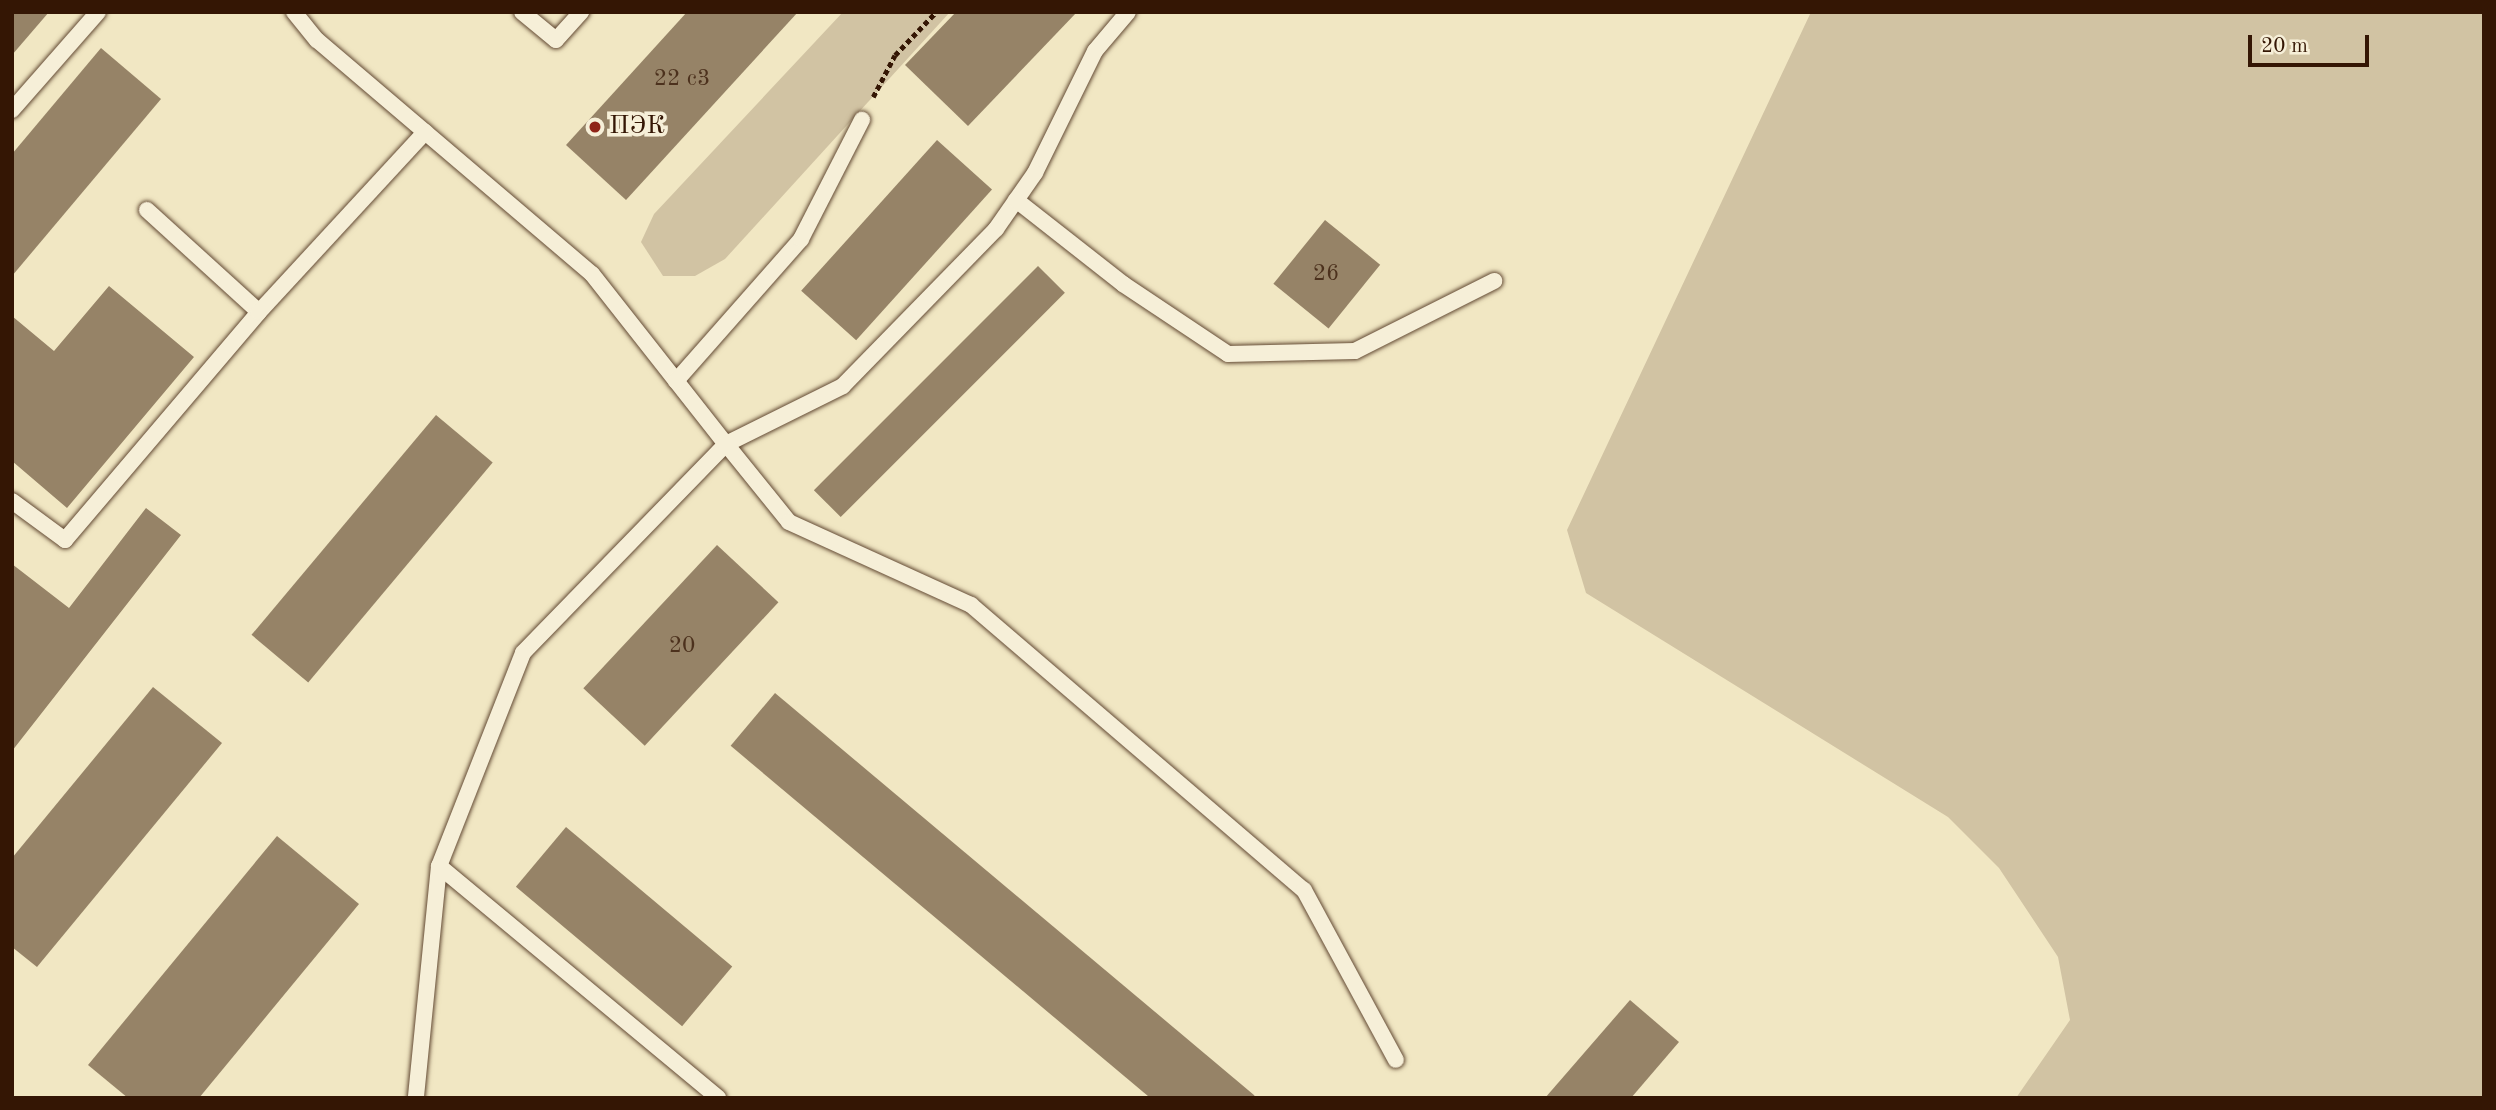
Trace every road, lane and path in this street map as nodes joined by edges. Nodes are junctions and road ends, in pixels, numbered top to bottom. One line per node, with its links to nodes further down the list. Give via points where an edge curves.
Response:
1 (98, 12): 7 (lane)
2 (294, 12): 9 (lane, via 317,40)
3 (522, 12): 4 (lane, via 556,40)
4 (582, 12)
5 (936, 12): 8 (path, via 895,55)
6 (1128, 12): 10 (lane, via 1095,51)
7 (12, 110)
8 (862, 120): 14 (lane, via 801,239)
9 (425, 132): 13 (lane); 14 (lane, via 592,274)
10 (1016, 200): 12 (lane, via 1123,284 1228,354 1355,351); 15 (lane, via 996,229 843,386)
11 (147, 210): 13 (lane)
12 (1494, 281)
13 (259, 312): 16 (lane, via 65,540)
14 (676, 382): 15 (lane)
15 (726, 444): 17 (lane, via 523,653); 18 (lane, via 789,522 971,605 1304,890)
16 (12, 501)
17 (439, 866): 19 (lane); 20 (lane)
18 (1396, 1060)
19 (416, 1098)
20 (718, 1098)

